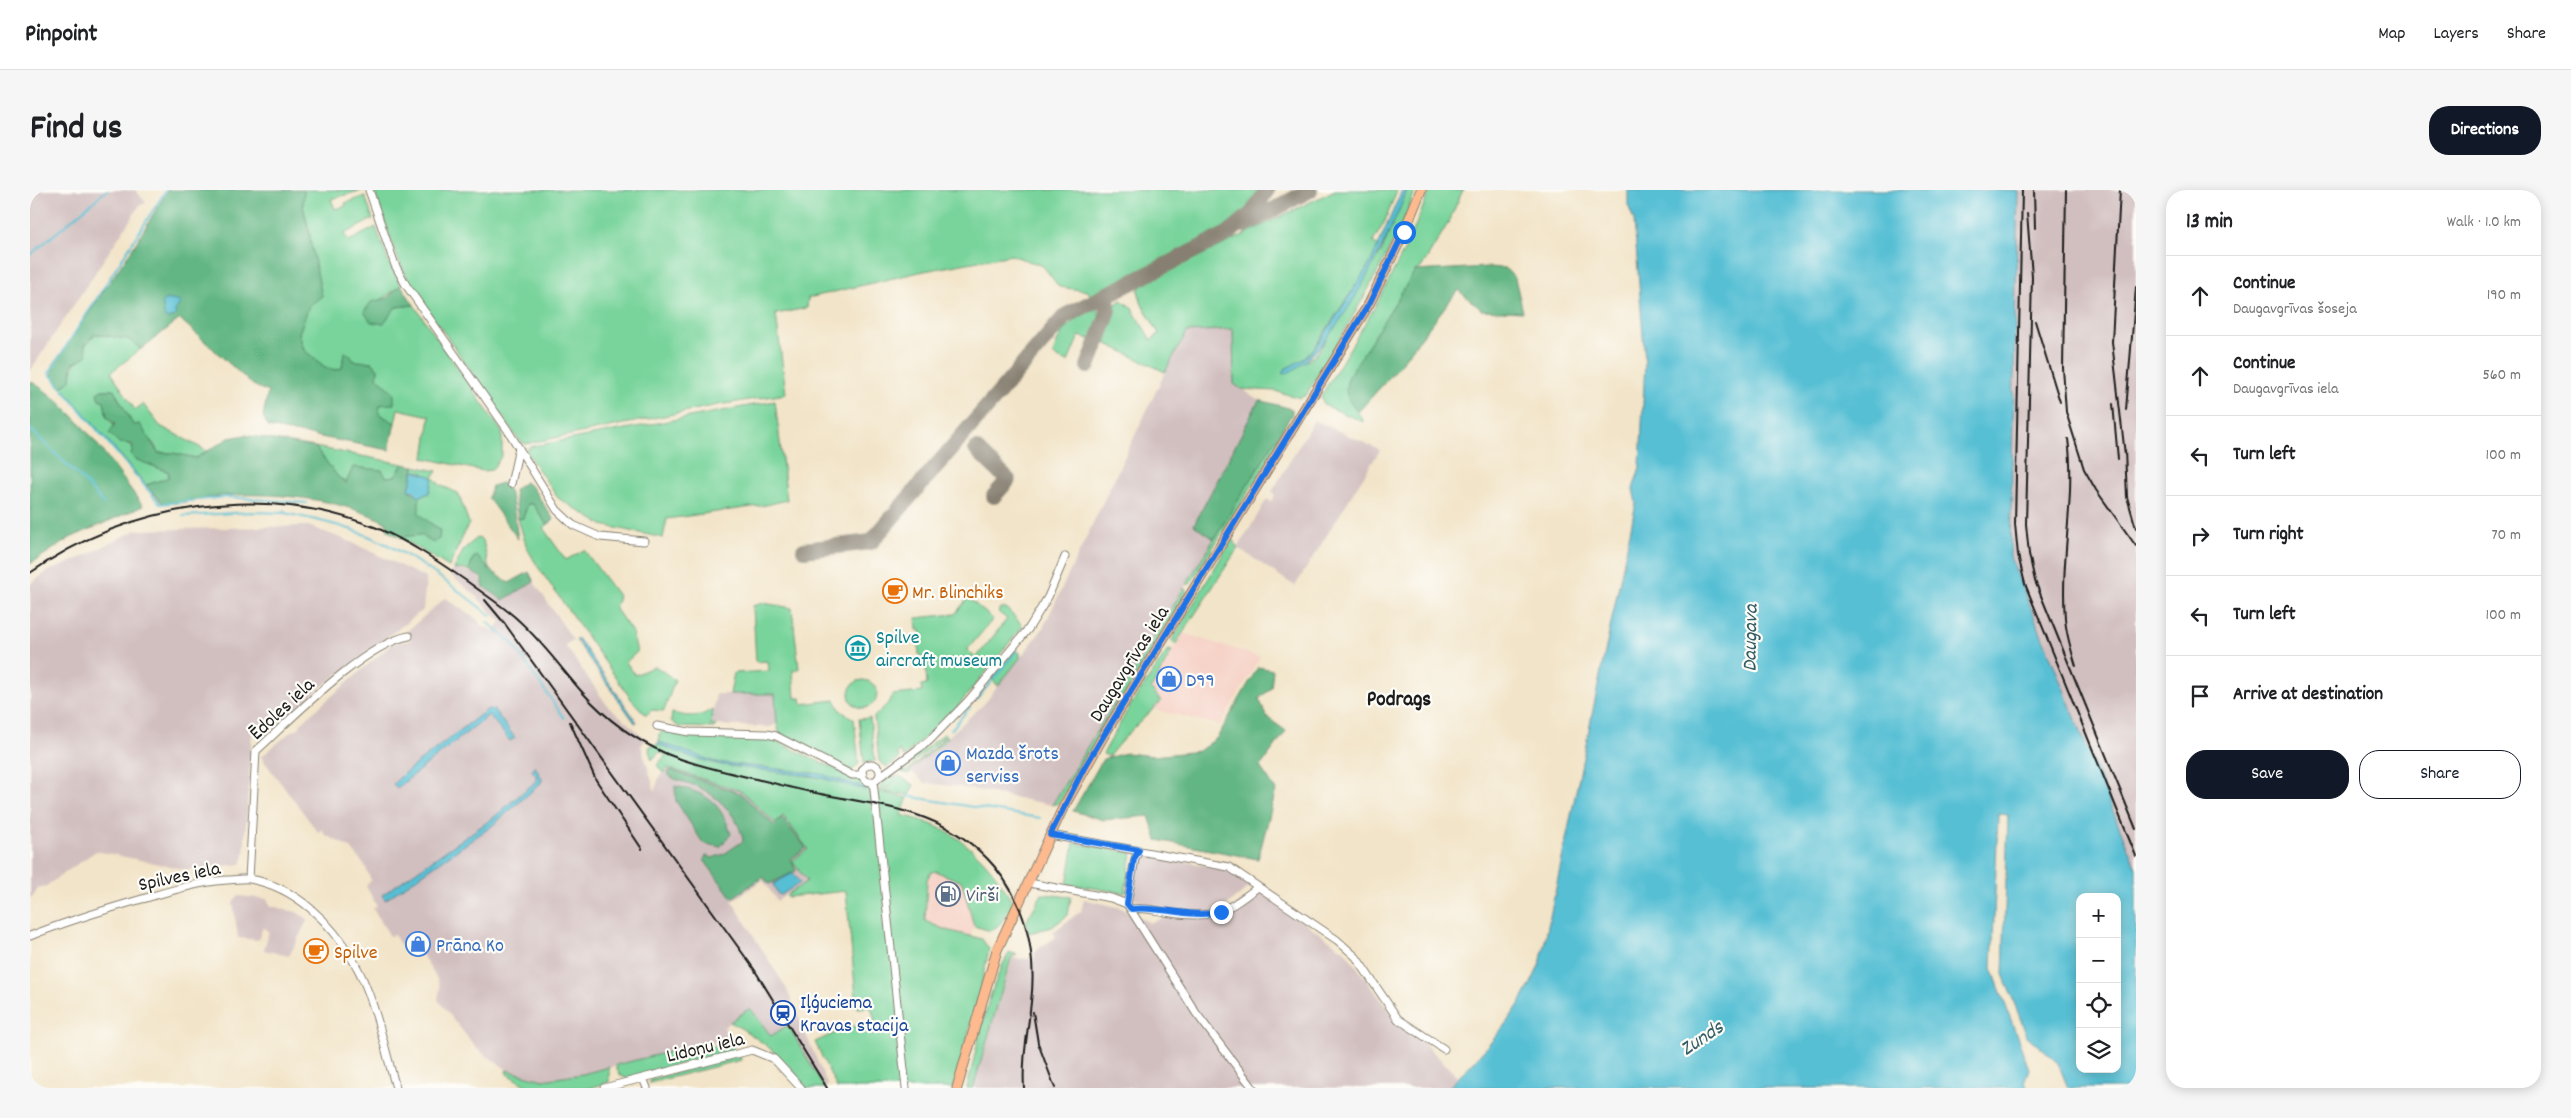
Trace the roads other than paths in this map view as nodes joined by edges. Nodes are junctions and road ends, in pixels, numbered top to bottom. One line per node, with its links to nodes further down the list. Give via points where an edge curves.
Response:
1 (368, 190): 3 (street, via 395,265 406,285)
2 (1421, 190): 11 (main road, Daugavgrīvas iela, via 1377,289 1100,743)
3 (519, 448): 4 (street); 5 (street, via 554,506 573,525 600,537)
4 (511, 484)
5 (644, 541)
6 (1065, 557): 10 (street, via 1048,597 1029,628 968,701 929,741)
7 (409, 636): 13 (street, Ēdoles iela, via 388,642 340,675 256,751)
8 (657, 726): 9 (street, via 689,732 776,736 852,775)
9 (863, 775): 10 (street, via 867,780); 10 (street, via 864,767 872,764 879,770)
10 (876, 779): 24 (street)
11 (1050, 835): 12 (street); 14 (main road, Daugavgrīvas iela)
12 (1139, 850): 15 (street, via 1229,867); 16 (street, via 1134,859)
13 (249, 879): 17 (street, Spilves iela, via 210,881 167,891 85,915); 20 (street, Spilves iela, via 298,899 329,926 340,941 363,982)
14 (1029, 883): 16 (street, via 1111,898); 25 (main road, Daugavgrīvas iela, via 990,968)
15 (1258, 887): 16 (street, via 1221,912 1207,915); 18 (street, via 1337,940 1360,964 1398,1019)
16 (1129, 906): 26 (street, via 1196,1013)
17 (30, 936)
18 (1444, 1049)
19 (643, 1078): 21 (street, Lidoņu iela); 22 (street); 23 (street, Lidoņu iela, via 752,1050 774,1059)
20 (396, 1088)
21 (604, 1088)
22 (647, 1088)
23 (801, 1088)
24 (906, 1088)
25 (957, 1088)
26 (1253, 1088)

